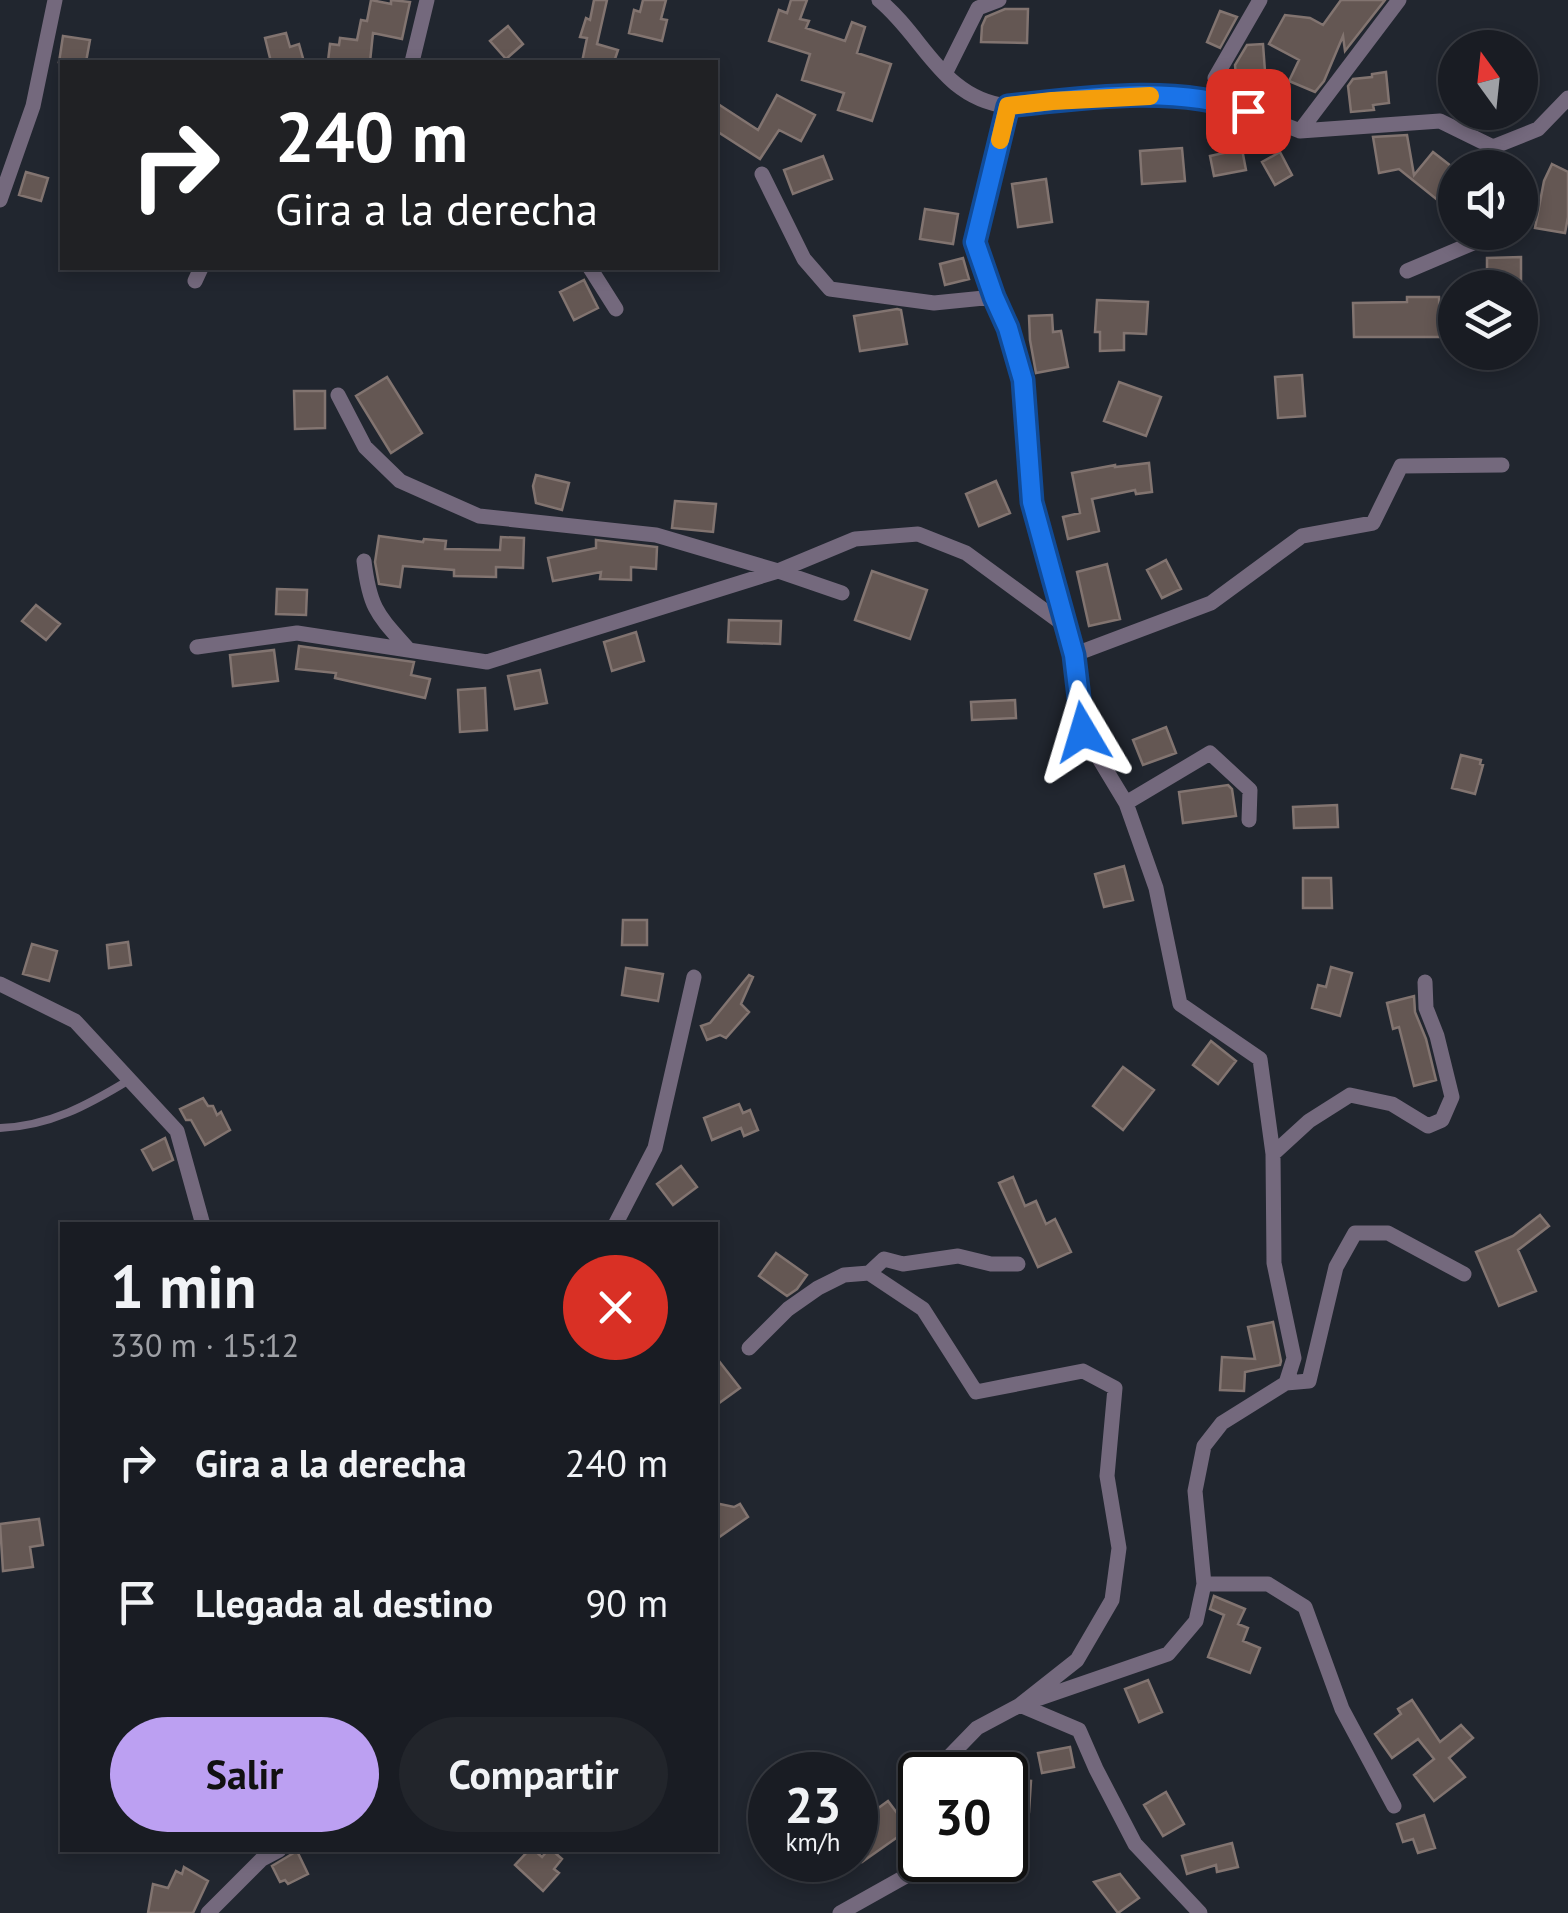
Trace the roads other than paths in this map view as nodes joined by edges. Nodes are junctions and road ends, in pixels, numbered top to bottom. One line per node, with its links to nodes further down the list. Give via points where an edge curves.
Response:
1 (55, 0): 16 (street, via 34,106)
2 (427, 0): 7 (street)
3 (880, 0): 8 (street)
4 (999, 0): 8 (street, via 978,8)
5 (1260, 0): 10 (street, via 1216,78)
6 (1399, 0): 12 (street)
7 (412, 60)
8 (945, 74): 11 (street, via 974,98)
9 (1568, 98): 13 (street, via 1538,130)
10 (1223, 102): 11 (street, via 1147,96); 12 (street)
11 (1008, 106): 20 (street, via 975,242)
12 (1300, 130): 13 (street, via 1440,121)
13 (1493, 147): 14 (street)
14 (1493, 150)
15 (762, 174): 20 (street, via 804,259 830,289 934,303)
16 (0, 200)
17 (1456, 250): 19 (street)
18 (591, 270): 21 (street)
19 (1408, 270)
20 (994, 297): 27 (street, via 1023,380 1032,502)
21 (616, 309)
22 (338, 396): 25 (street, via 365,448 400,481 479,516 656,534)
23 (1502, 465): 30 (street, via 1401,466 1374,522 1302,536 1211,603)
24 (364, 561): 29 (street, via 376,613)
25 (778, 571): 26 (street); 27 (street, via 855,538 918,534 966,553); 29 (street, via 487,662)
26 (842, 594)
27 (1067, 627): 30 (street)
28 (197, 647): 29 (street, via 297,633)
29 (409, 650)
30 (1074, 655): 31 (street, via 1083,732)
31 (1126, 803): 32 (street, via 1210,753 1250,790); 38 (street, via 1156,888 1180,1004 1260,1059)
32 (1249, 820)
33 (694, 977): 40 (street, via 655,1148)
34 (1425, 982): 38 (street, via 1452,1097 1442,1120 1428,1126 1392,1104 1350,1095)
35 (0, 984): 36 (street, via 75,1022)
36 (129, 1080): 37 (lane, via 67,1114); 39 (street, via 177,1131)
37 (0, 1128)
38 (1273, 1154): 45 (street, via 1274,1263 1294,1358)
39 (202, 1222)
40 (617, 1222)
41 (1018, 1264): 42 (street, via 958,1256 903,1264 884,1259)
42 (869, 1273): 44 (street, via 844,1274 818,1288); 47 (street, via 923,1309 976,1392 1084,1370 1115,1388 1106,1476 1119,1548 1112,1600 1077,1660)
43 (1464, 1274): 45 (street, via 1388,1233 1355,1233 1336,1268 1309,1381)
44 (749, 1348)
45 (1286, 1383): 46 (street, via 1222,1423 1204,1446 1196,1491)
46 (1204, 1584): 47 (street, via 1196,1621 1168,1654); 49 (street, via 1268,1584 1305,1607 1342,1709)
47 (1020, 1706): 48 (street, via 977,1728); 54 (street, via 1079,1730 1135,1844)
48 (954, 1752)
49 (1394, 1806)
50 (275, 1852): 52 (street)
51 (898, 1881): 53 (street)
52 (208, 1913)
53 (840, 1913)
54 (1200, 1913)

